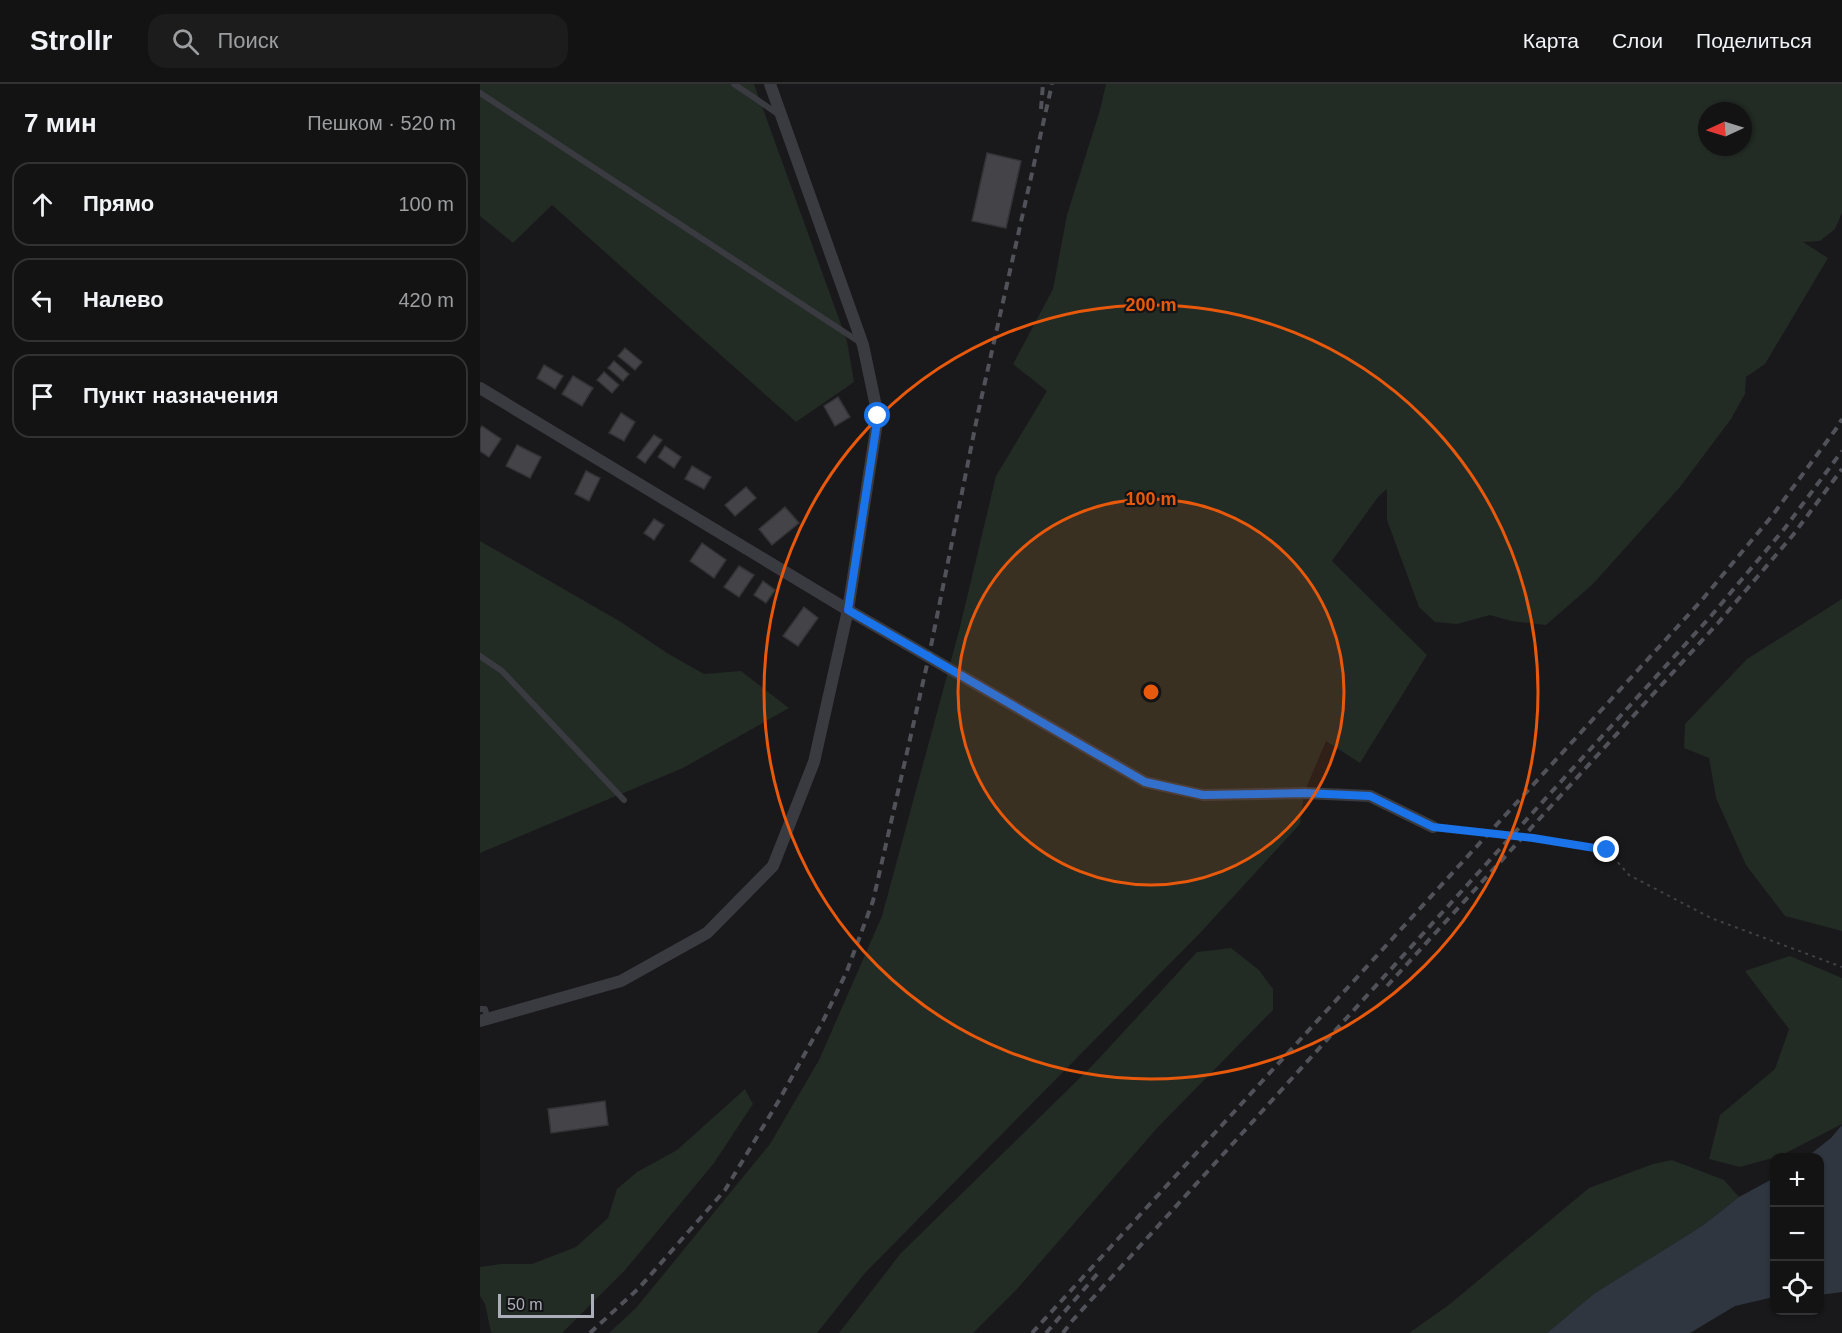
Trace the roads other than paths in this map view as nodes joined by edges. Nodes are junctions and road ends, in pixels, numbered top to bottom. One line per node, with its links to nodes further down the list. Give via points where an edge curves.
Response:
1 (734, 84): 4 (lane)
2 (770, 84): 4 (street)
3 (480, 93): 5 (lane)
4 (781, 116): 5 (street)
5 (864, 345): 7 (street, via 878,416)
6 (480, 388): 7 (street)
7 (848, 610): 10 (street, via 1145,782 1203,795 1370,796); 12 (street, via 814,762 773,866 707,933 621,981)
8 (480, 656): 9 (lane, via 502,671)
9 (624, 800)
10 (1433, 827)
11 (480, 1009): 12 (lane, via 485,1010)
12 (484, 1021)

